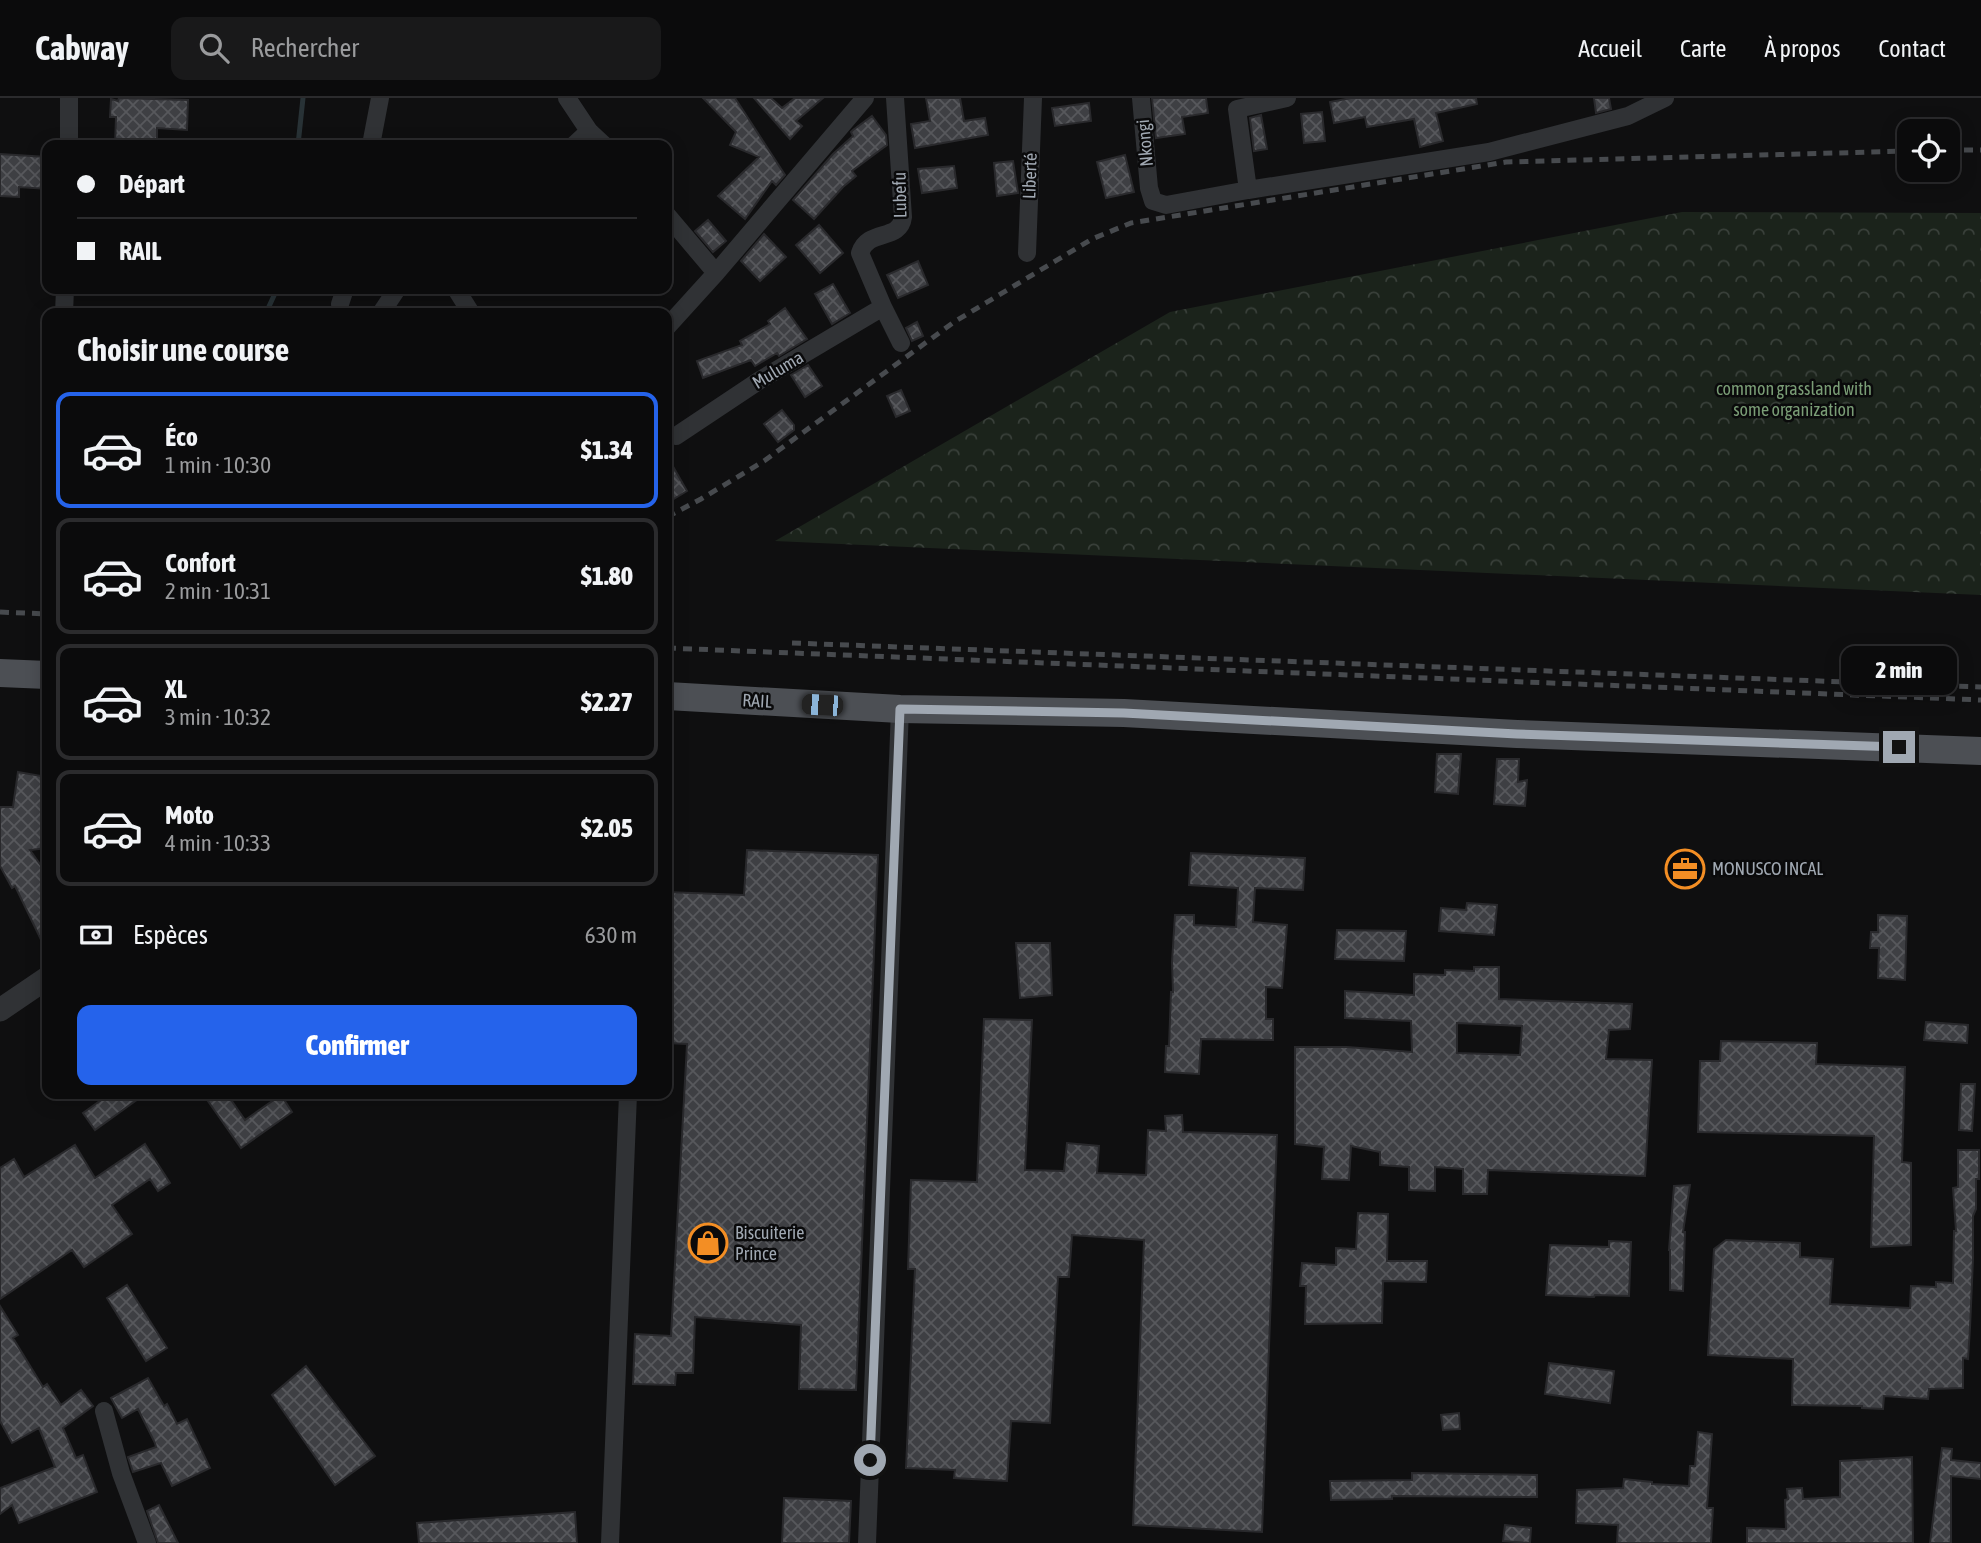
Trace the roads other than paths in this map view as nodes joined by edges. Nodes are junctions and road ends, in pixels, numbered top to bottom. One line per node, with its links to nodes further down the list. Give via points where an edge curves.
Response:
1 (69, 98): 12 (street)
2 (380, 98): 13 (street)
3 (567, 98): 11 (street)
4 (865, 98): 19 (street)
5 (895, 98): 20 (street, Lubefu, via 902,225 870,239 860,253)
6 (1033, 98): 18 (street, Liberté)
7 (1140, 98): 16 (street, Nkongi, via 1153,201 1166,205)
8 (1665, 98): 16 (street, via 1628,116 1489,152)
9 (1283, 99): 10 (street)
10 (1236, 103): 16 (street)
11 (589, 131): 14 (street); 15 (street)
12 (69, 140)
13 (372, 140)
14 (579, 140)
15 (599, 140)
16 (1248, 190)
17 (672, 221): 19 (street)
18 (1027, 253)
19 (716, 273): 21 (street)
20 (883, 307): 22 (street, Lubefu); 23 (street, Muluma)
21 (672, 321)
22 (901, 342)
23 (676, 436)
24 (0, 673): 25 (main road)
25 (42, 675)
26 (672, 696): 27 (main road, RAIL)
27 (900, 709): 28 (main road, RAIL, via 1124,713 1517,734); 35 (street)
28 (1981, 751)
29 (42, 981): 30 (street)
30 (0, 1010)
31 (628, 1099): 34 (street)
32 (104, 1411): 33 (street)
33 (147, 1543)
34 (610, 1543)
35 (867, 1543)

